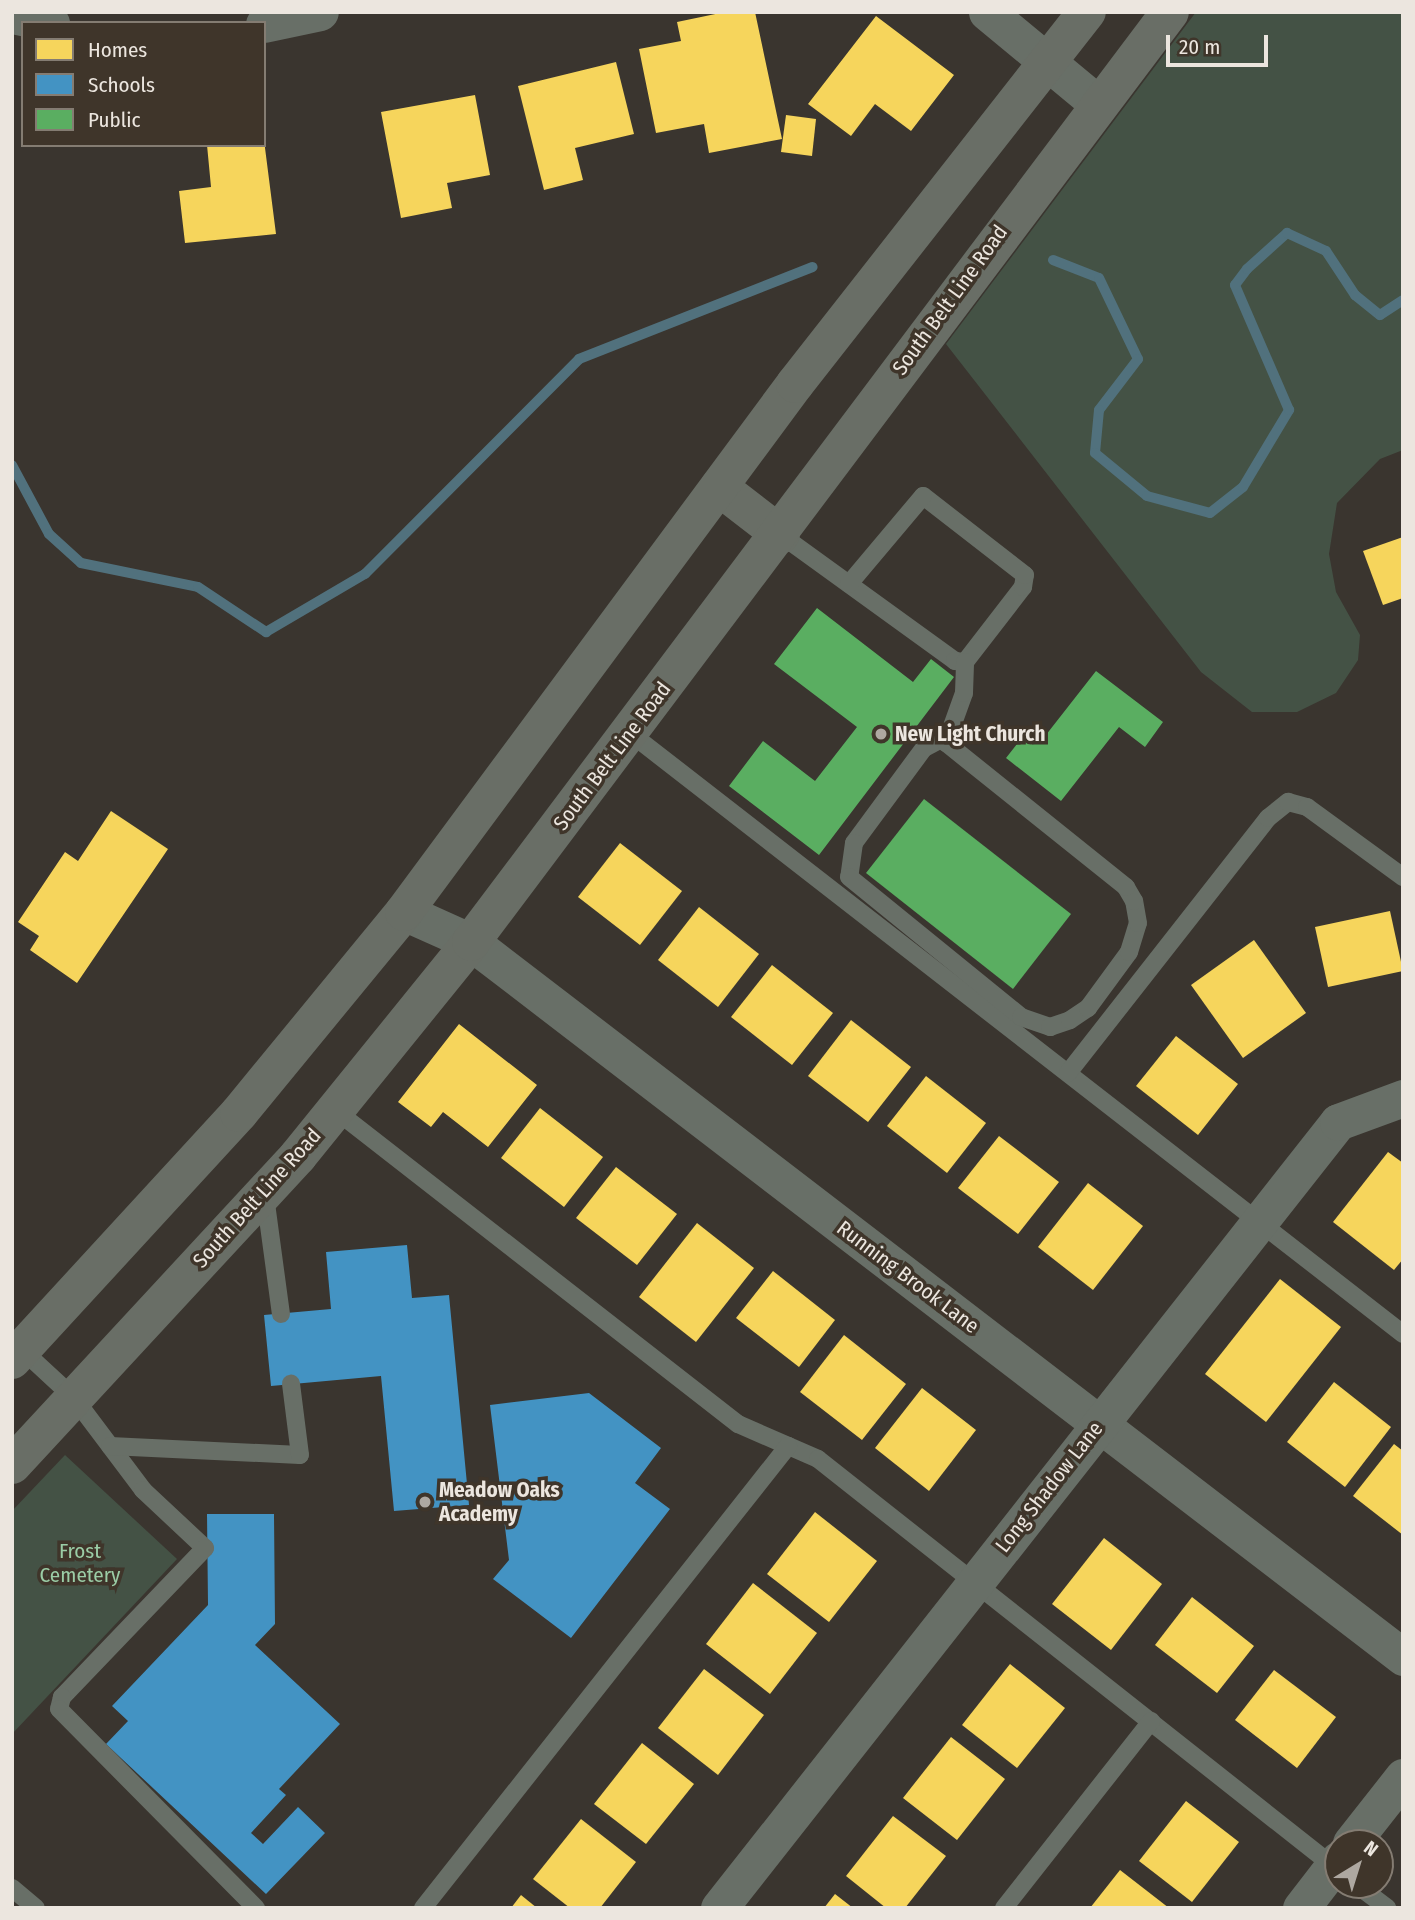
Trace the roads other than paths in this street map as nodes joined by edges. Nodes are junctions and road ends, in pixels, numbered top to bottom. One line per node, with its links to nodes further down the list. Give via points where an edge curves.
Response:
1 (320, 12): 7 (street)
2 (987, 12): 8 (street)
3 (1087, 12): 8 (main road)
4 (1170, 12): 9 (main road, South Belt Line Road)
5 (12, 15): 6 (street)
6 (41, 21)
7 (266, 24)
8 (1050, 61): 9 (street); 10 (main road)
9 (1097, 103): 11 (main road, South Belt Line Road)
10 (719, 487): 11 (main road); 17 (main road)
11 (781, 535): 12 (lane); 14 (main road, South Belt Line Road)
12 (849, 584): 13 (lane); 13 (lane, via 923,496 1025,575 1016,597)
13 (965, 662): 15 (lane, via 964,693)
14 (630, 733): 18 (main road, South Belt Line Road); 19 (lane)
15 (945, 737): 15 (lane, via 1126,887 1134,901 1139,923 1129,953 1088,1007 1070,1020 1050,1027 1021,1017 849,877 854,843 924,748)
16 (1403, 877): 19 (lane, via 1307,807 1288,802 1268,818)
17 (404, 912): 18 (street, Running Brook Lane); 26 (main road, via 239,1113)
18 (471, 942): 21 (main road, South Belt Line Road); 29 (street, Running Brook Lane)
19 (1069, 1073): 23 (lane)
20 (1403, 1098): 23 (street, Long Shadow Lane, via 1338,1122)
21 (335, 1110): 22 (main road, South Belt Line Road); 31 (lane, via 738,1424)
22 (264, 1192): 24 (lane); 28 (main road, South Belt Line Road)
23 (1260, 1221): 25 (lane); 29 (street, Long Shadow Lane)
24 (281, 1314)
25 (1403, 1334)
26 (15, 1350): 28 (lane)
27 (291, 1384): 30 (lane, via 300,1455)
28 (75, 1398): 30 (lane); 32 (main road, South Belt Line Road)
29 (1100, 1424): 33 (street, Long Shadow Lane); 34 (street, Running Brook Lane)
30 (110, 1446): 42 (lane, via 143,1490 205,1548 62,1697 59,1709)
31 (788, 1446): 33 (lane, via 818,1459); 43 (lane)
32 (12, 1465)
33 (976, 1581): 35 (lane); 44 (street, Long Shadow Lane)
34 (1403, 1657)
35 (1151, 1721): 38 (lane); 45 (lane)
36 (1403, 1777): 37 (street)
37 (1368, 1829)
38 (1324, 1850)
39 (1324, 1885): 46 (street)
40 (12, 1888): 41 (lane)
41 (36, 1908)
42 (256, 1908)
43 (423, 1908)
44 (719, 1908)
45 (1004, 1908)
46 (1301, 1908)

